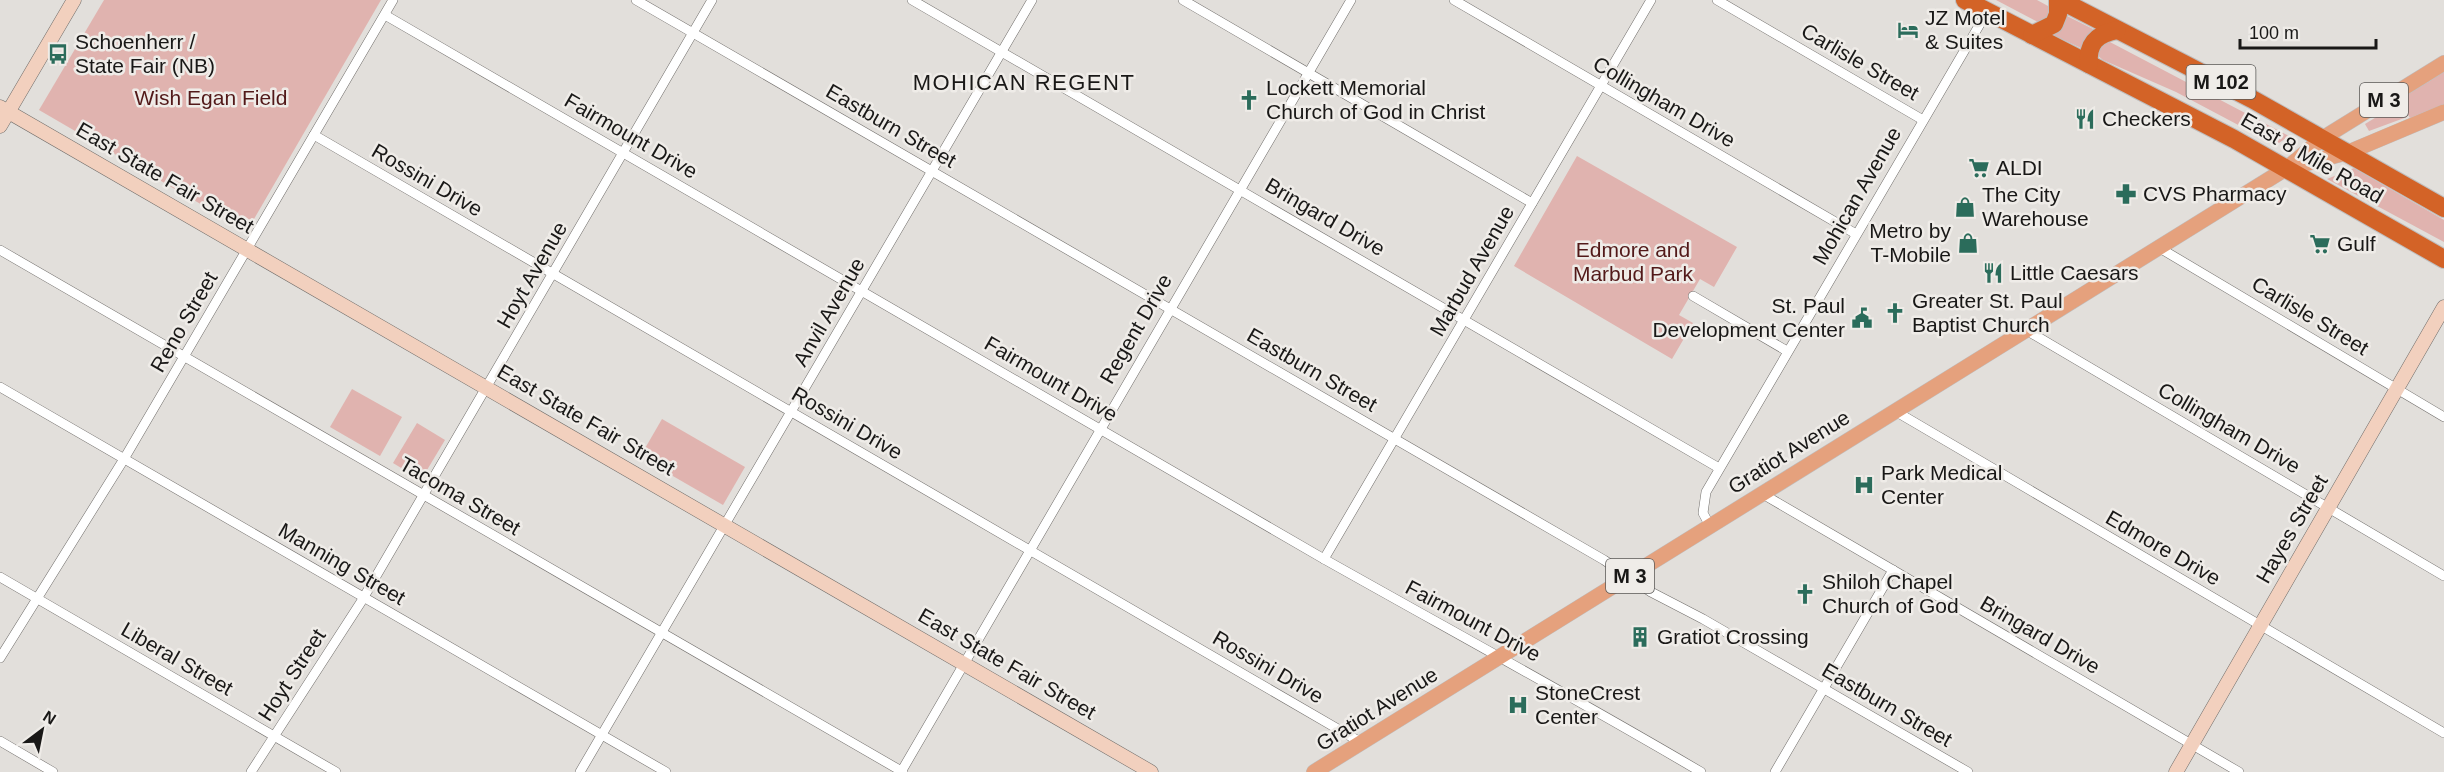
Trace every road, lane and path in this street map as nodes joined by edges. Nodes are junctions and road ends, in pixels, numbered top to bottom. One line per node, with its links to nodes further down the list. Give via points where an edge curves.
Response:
1 (74, 0): 24 (street)
2 (393, 0): 15 (street, Reno Street)
3 (636, 0): 17 (street, Eastburn Street)
4 (712, 0): 17 (street, Hoyt Avenue)
5 (912, 0): 19 (street, Bringard Drive)
6 (1032, 0): 19 (street, Anvil Avenue)
7 (1182, 0): 22 (street)
8 (1351, 0): 22 (street, Regent Drive)
9 (1454, 0): 23 (street, Collingham Drive)
10 (1651, 0): 23 (street, Marbud Avenue)
11 (1717, 0): 26 (street, Carlisle Street)
12 (1965, 0): 14 (highway, East 8 Mile Road / M 102)
13 (2059, 0): 16 (highway, East 8 Mile Road / M 102); 18 (highway, via 2054,24)
14 (1987, 12): 18 (highway, East 8 Mile Road / M 102); 26 (street, Mohican Avenue)
15 (385, 15): 28 (street, Reno Street); 31 (street, Fairmount Drive)
16 (2117, 30): 21 (highway, via 2094,40); 29 (highway, East 8 Mile Road / M 102)
17 (693, 33): 31 (street, Hoyt Avenue); 33 (street, Eastburn Street)
18 (2032, 35): 21 (highway, East 8 Mile Road / M 102)
19 (1002, 52): 33 (street, Anvil Avenue); 34 (street, Bringard Drive)
20 (2444, 63): 29 (main road, Gratiot Avenue / M 3)
21 (2089, 64): 32 (highway, East 8 Mile Road / M 102)
22 (1307, 72): 34 (street, Regent Drive); 35 (street)
23 (1601, 86): 35 (street, Marbud Avenue); 37 (street, Collingham Drive)
24 (4, 109): 27 (street); 40 (street, East State Fair Street)
25 (2444, 112): 30 (main road, Gratiot Avenue / M 3)
26 (1923, 120): 37 (street, Mohican Avenue)
27 (0, 126)
28 (314, 135): 40 (street, Reno Street); 42 (street, Rossini Drive)
29 (2323, 138): 30 (highway, East 8 Mile Road / M 102); 32 (main road, Gratiot Avenue / M 3)
30 (2349, 152): 32 (main road, Gratiot Avenue / M 3); 36 (highway, East 8 Mile Road / M 102)
31 (623, 153): 42 (street, Hoyt Avenue); 43 (street, Fairmount Drive)
32 (2287, 168): 38 (main road, Gratiot Avenue / M 3); 41 (highway, East 8 Mile Road / M 102)
33 (932, 171): 43 (street, Anvil Avenue); 46 (street, Eastburn Street)
34 (1240, 188): 46 (street, Regent Drive); 47 (street, Bringard Drive)
35 (1532, 203): 47 (street, Marbud Avenue)
36 (2444, 208)
37 (1856, 234): 49 (street, Mohican Avenue)
38 (2158, 247): 48 (main road, Gratiot Avenue / M 3); 53 (street, Carlisle Street)
39 (0, 250): 50 (street, Tacoma Street)
40 (248, 250): 50 (street, Reno Street); 52 (street, East State Fair Street)
41 (2444, 259)
42 (553, 273): 52 (street, Hoyt Avenue); 55 (street, Rossini Drive)
43 (862, 291): 55 (street, Anvil Avenue); 57 (street, Fairmount Drive)
44 (1692, 296): 49 (street)
45 (2444, 307): 53 (street, Hayes Street)
46 (1169, 308): 57 (street, Regent Drive); 58 (street, Eastburn Street)
47 (1464, 319): 58 (street, Marbud Avenue); 60 (street, Bringard Drive)
48 (2026, 330): 54 (main road, Gratiot Avenue / M 3); 63 (street, Collingham Drive)
49 (1787, 351): 60 (street, Mohican Avenue)
50 (184, 357): 59 (street, Reno Street); 62 (street, Tacoma Street)
51 (0, 387): 59 (street, Manning Street)
52 (487, 387): 62 (street, Hoyt Avenue); 64 (street, East State Fair Street)
53 (2397, 389): 56 (street, Carlisle Street); 63 (street, Hayes Street)
54 (1895, 411): 61 (main road, Gratiot Avenue / M 3); 74 (street, Edmore Drive)
55 (791, 412): 64 (street, Anvil Avenue); 66 (street, Rossini Drive)
56 (2444, 417)
57 (1099, 428): 66 (street, Regent Drive); 67 (street, Fairmount Drive)
58 (1394, 439): 67 (street, Marbud Avenue); 71 (street, Eastburn Street)
59 (124, 459): 72 (street, Manning Street); 73 (street, Reno Street)
60 (1719, 468): 65 (street, Mohican Avenue, via 1703,503)
61 (1761, 493): 65 (main road, Gratiot Avenue / M 3); 68 (street, Bringard Drive)
62 (423, 495): 72 (street, Hoyt Avenue); 75 (street, Tacoma Street)
63 (2328, 507): 69 (street, Collingham Drive); 74 (street, Hayes Street)
64 (725, 525): 75 (street, Anvil Avenue); 78 (street, East State Fair Street)
65 (1710, 526): 71 (main road, Gratiot Avenue / M 3)
66 (1031, 550): 78 (street, Regent Drive); 84 (street, Rossini Drive)
67 (1324, 559): 77 (street, Fairmount Drive)
68 (1893, 570): 79 (street); 85 (street, Bringard Drive)
69 (2444, 576)
70 (0, 577): 73 (street, Liberal Street)
71 (1628, 577): 77 (main road, Gratiot Avenue / M 3); 79 (street, Eastburn Street)
72 (363, 597): 81 (street, Hoyt Street); 82 (street, Manning Street)
73 (38, 599): 76 (street, Reno Street); 81 (street, Liberal Street)
74 (2260, 626): 80 (street, Edmore Drive); 85 (street, Hayes Street)
75 (663, 633): 82 (street, Anvil Avenue); 91 (street, Tacoma Street)
76 (0, 658)
77 (1498, 658): 84 (main road, Gratiot Avenue / M 3); 94 (street, Fairmount Drive, via 1527,670)
78 (965, 664): 91 (street, Regent Drive); 92 (street, East State Fair Street)
79 (1823, 689): 95 (street); 96 (street, Eastburn Street)
80 (2444, 733)
81 (274, 736): 87 (street, Hoyt Street); 88 (street, Liberal Street)
82 (602, 736): 89 (street, Anvil Avenue); 90 (street, Manning Street)
83 (0, 741): 86 (street)
84 (1362, 743): 93 (main road, Gratiot Avenue / M 3)
85 (2192, 745): 97 (street, Hayes Street); 98 (street, Bringard Drive)
86 (53, 772)
87 (251, 772)
88 (336, 772)
89 (580, 772)
90 (666, 772)
91 (902, 772)
92 (1150, 772)
93 (1314, 772)
94 (1701, 772)
95 (1775, 772)
96 (1968, 772)
97 (2176, 772)
98 (2239, 772)

